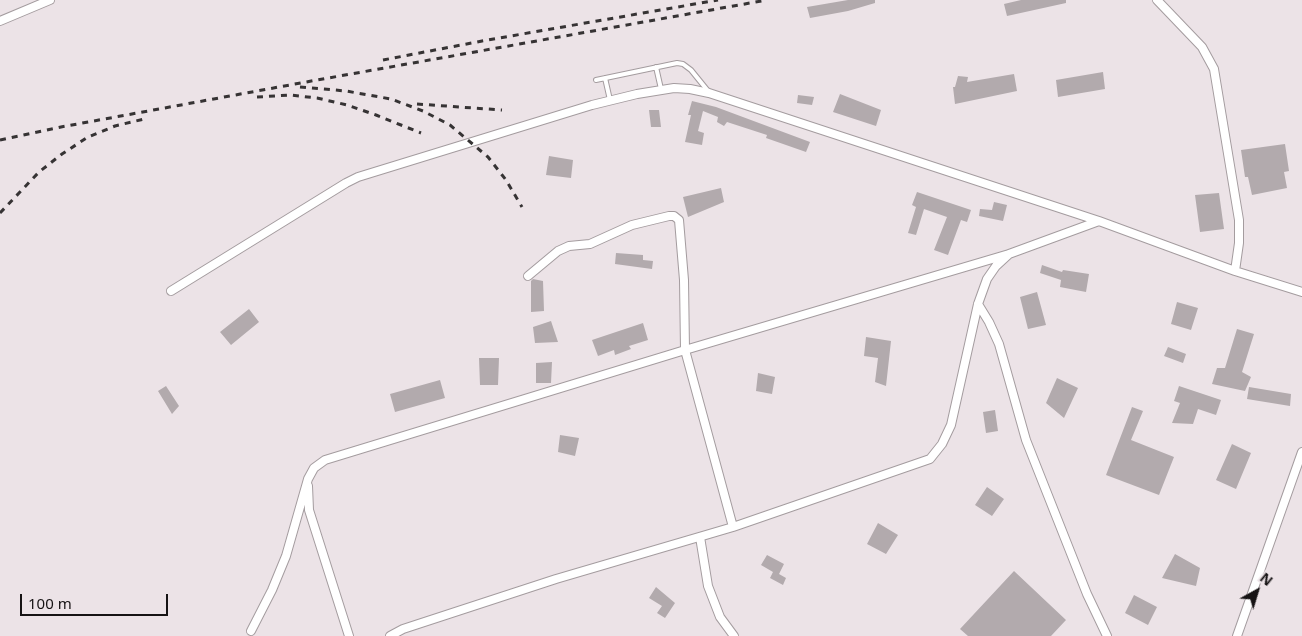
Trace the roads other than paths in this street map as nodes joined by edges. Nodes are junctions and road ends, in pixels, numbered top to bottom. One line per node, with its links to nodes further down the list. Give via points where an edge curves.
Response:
1 (50, 0): 3 (street)
2 (1158, 0): 12 (street, via 1202,47 1214,70 1239,220)
3 (0, 21)
4 (656, 67): 5 (lane); 7 (lane); 8 (lane, via 684,64)
5 (605, 78): 6 (lane); 9 (lane)
6 (596, 80)
7 (660, 89): 8 (street); 9 (street)
8 (709, 93): 10 (street)
9 (610, 100): 14 (street, via 358,177)
10 (1099, 221): 11 (street); 12 (street)
11 (1009, 254): 16 (street, via 987,279); 17 (street)
12 (1235, 271): 15 (street)
13 (528, 276): 17 (street, via 569,246 590,244 632,225 674,216 679,220 684,280)
14 (171, 291)
15 (1302, 292)
16 (978, 304): 20 (street, via 951,425 930,459); 26 (street, via 998,344 1026,440)
17 (685, 350): 19 (street, via 325,460 314,468); 20 (street)
18 (1302, 452): 27 (street)
19 (308, 479): 22 (street, via 286,556); 23 (street, via 309,510)
20 (733, 527): 21 (street)
21 (700, 537): 24 (street, via 556,579); 25 (street, via 708,586 720,617)
22 (251, 631)
23 (349, 636)
24 (390, 636)
25 (734, 636)
26 (1107, 636)
27 (1238, 636)

